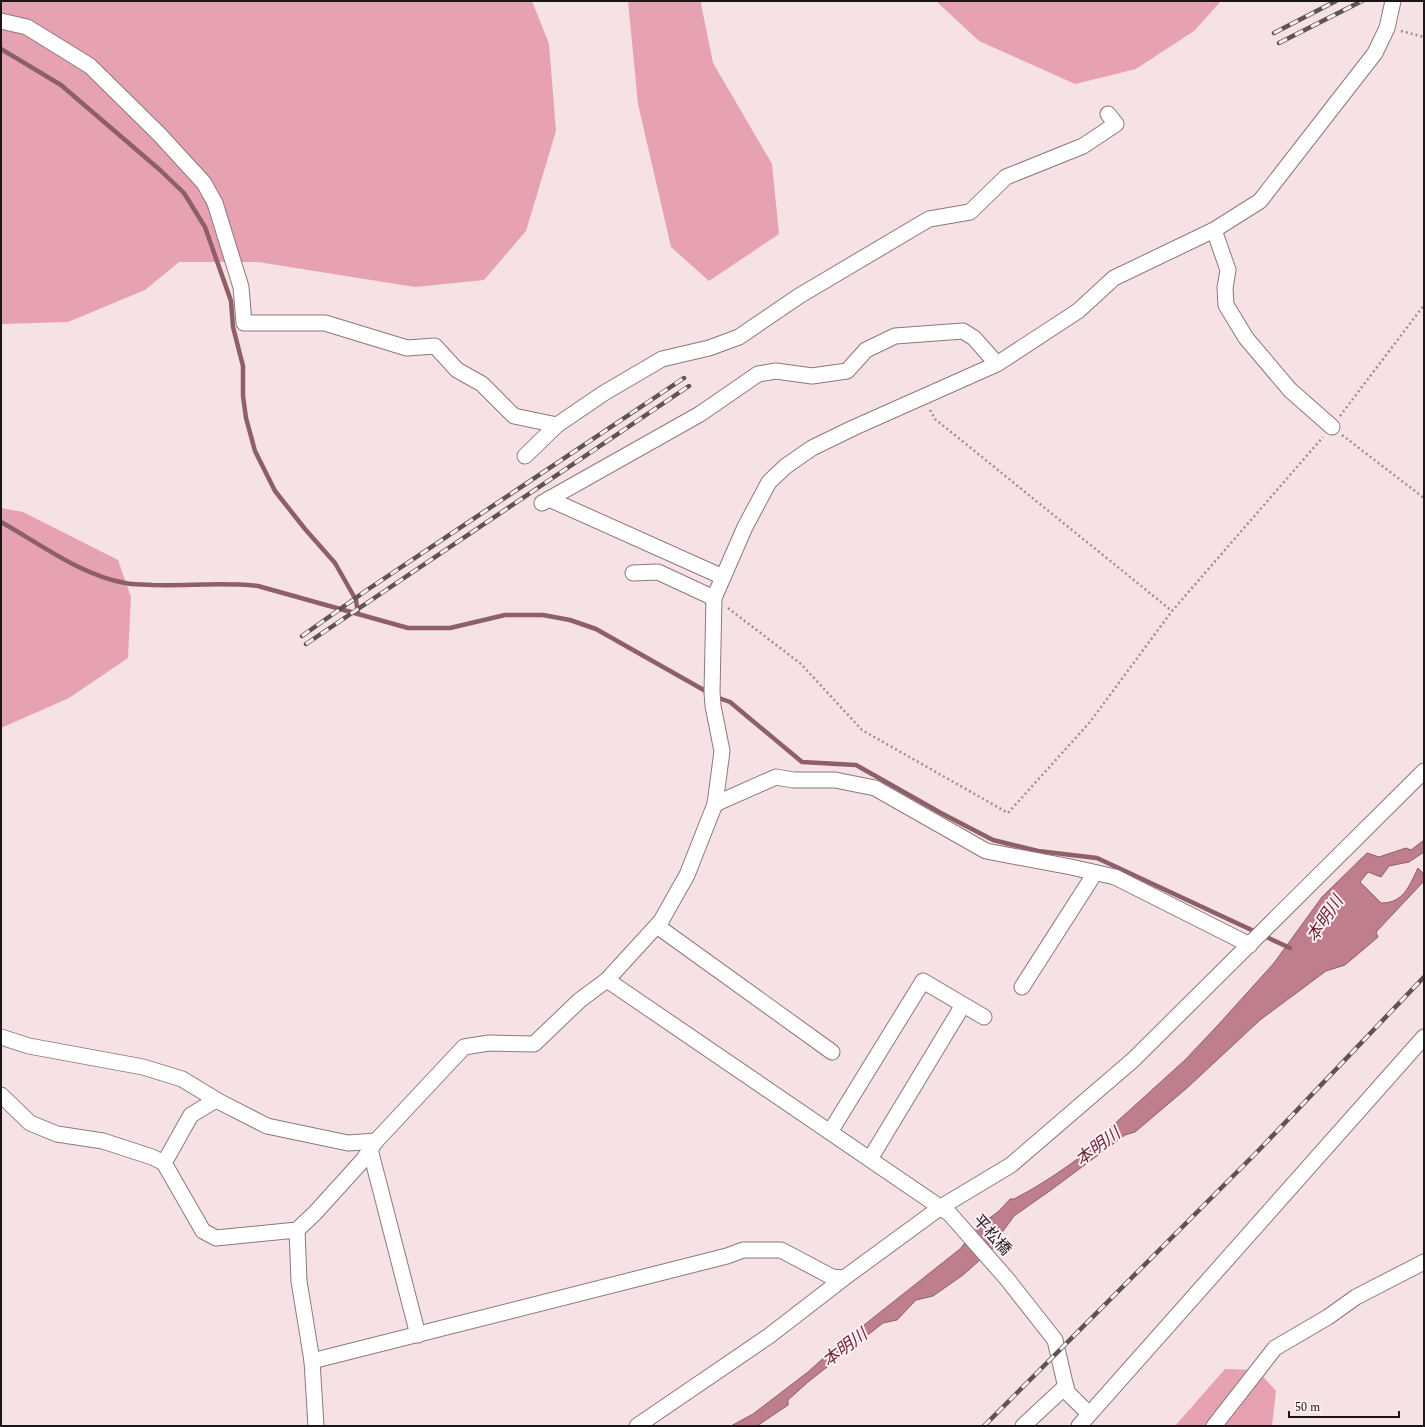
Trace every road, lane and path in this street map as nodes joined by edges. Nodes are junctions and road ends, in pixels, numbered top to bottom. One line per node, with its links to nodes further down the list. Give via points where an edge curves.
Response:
1 (1393, 1): 3 (street)
2 (1, 21): 10 (street, via 27,27 90,66 204,183 215,203 241,287 244,323 325,323 407,348 435,346 457,370 482,384 514,416)
3 (1387, 28): 4 (path); 6 (street, via 1375,53 1260,201)
4 (1424, 37)
5 (1108, 114): 10 (street, via 1116,124 1083,146 1006,178 970,212 929,219 799,296 739,337 708,348 662,359)
6 (1214, 230): 8 (street, via 1114,278 1078,311); 11 (street, via 1228,270 1226,305 1246,338 1290,390)
7 (1424, 305): 11 (path)
8 (997, 364): 9 (street); 15 (street, via 974,338 963,332 895,336 866,350 847,371 812,376 776,371 758,374 700,414 545,501)
9 (923, 396): 15 (street, via 812,448 786,466 769,482 745,527); 17 (path, via 935,419)
10 (556, 425): 12 (street)
11 (1332, 427): 13 (path); 17 (path)
12 (525, 456)
13 (1424, 498)
14 (633, 573): 16 (street, via 658,572)
15 (723, 578): 16 (street)
16 (714, 598): 17 (path, via 801,664 862,730 1008,813 1090,722); 19 (street, via 712,699 722,752)
17 (1172, 611)
18 (1424, 771): 22 (street)
19 (715, 804): 20 (street, via 776,777 793,780 836,780 875,788 986,851); 21 (street, via 687,876)
20 (1095, 873): 22 (street, via 1115,877); 24 (street)
21 (657, 926): 23 (street); 29 (street)
22 (1252, 943): 36 (street, via 1133,1060 1012,1165)
23 (606, 980): 32 (street, 平松橋); 33 (street, via 580,1000 534,1044 489,1043 464,1047)
24 (1022, 987)
25 (963, 1005): 26 (street); 32 (street, via 923,981); 34 (street)
26 (984, 1018)
27 (1424, 1036): 43 (street)
28 (1, 1037): 31 (street, via 29,1046 150,1069 182,1079)
29 (832, 1052)
30 (1, 1094): 35 (street, via 30,1123 57,1134 102,1140)
31 (216, 1100): 33 (street, via 267,1126 348,1143); 35 (street, via 191,1115)
32 (830, 1132): 34 (street, 平松橋)
33 (373, 1145): 37 (street, via 342,1183); 40 (street)
34 (870, 1159): 36 (street, 平松橋)
35 (164, 1163): 37 (street, via 204,1231 216,1238)
36 (945, 1211): 39 (street); 42 (street, 平松橋, via 1008,1279 1055,1340)
37 (297, 1230): 41 (street, via 298,1282)
38 (1424, 1262): 48 (street, via 1356,1296 1328,1317 1275,1348)
39 (844, 1278): 40 (street, via 832,1277 781,1250 743,1250); 45 (street, via 769,1336)
40 (418, 1334): 41 (street)
41 (312, 1361): 44 (street)
42 (1066, 1386): 43 (street, via 1067,1392); 46 (street)
43 (1089, 1414): 47 (street)
44 (316, 1426)
45 (637, 1426)
46 (1023, 1426)
47 (1079, 1426)
48 (1214, 1426)

